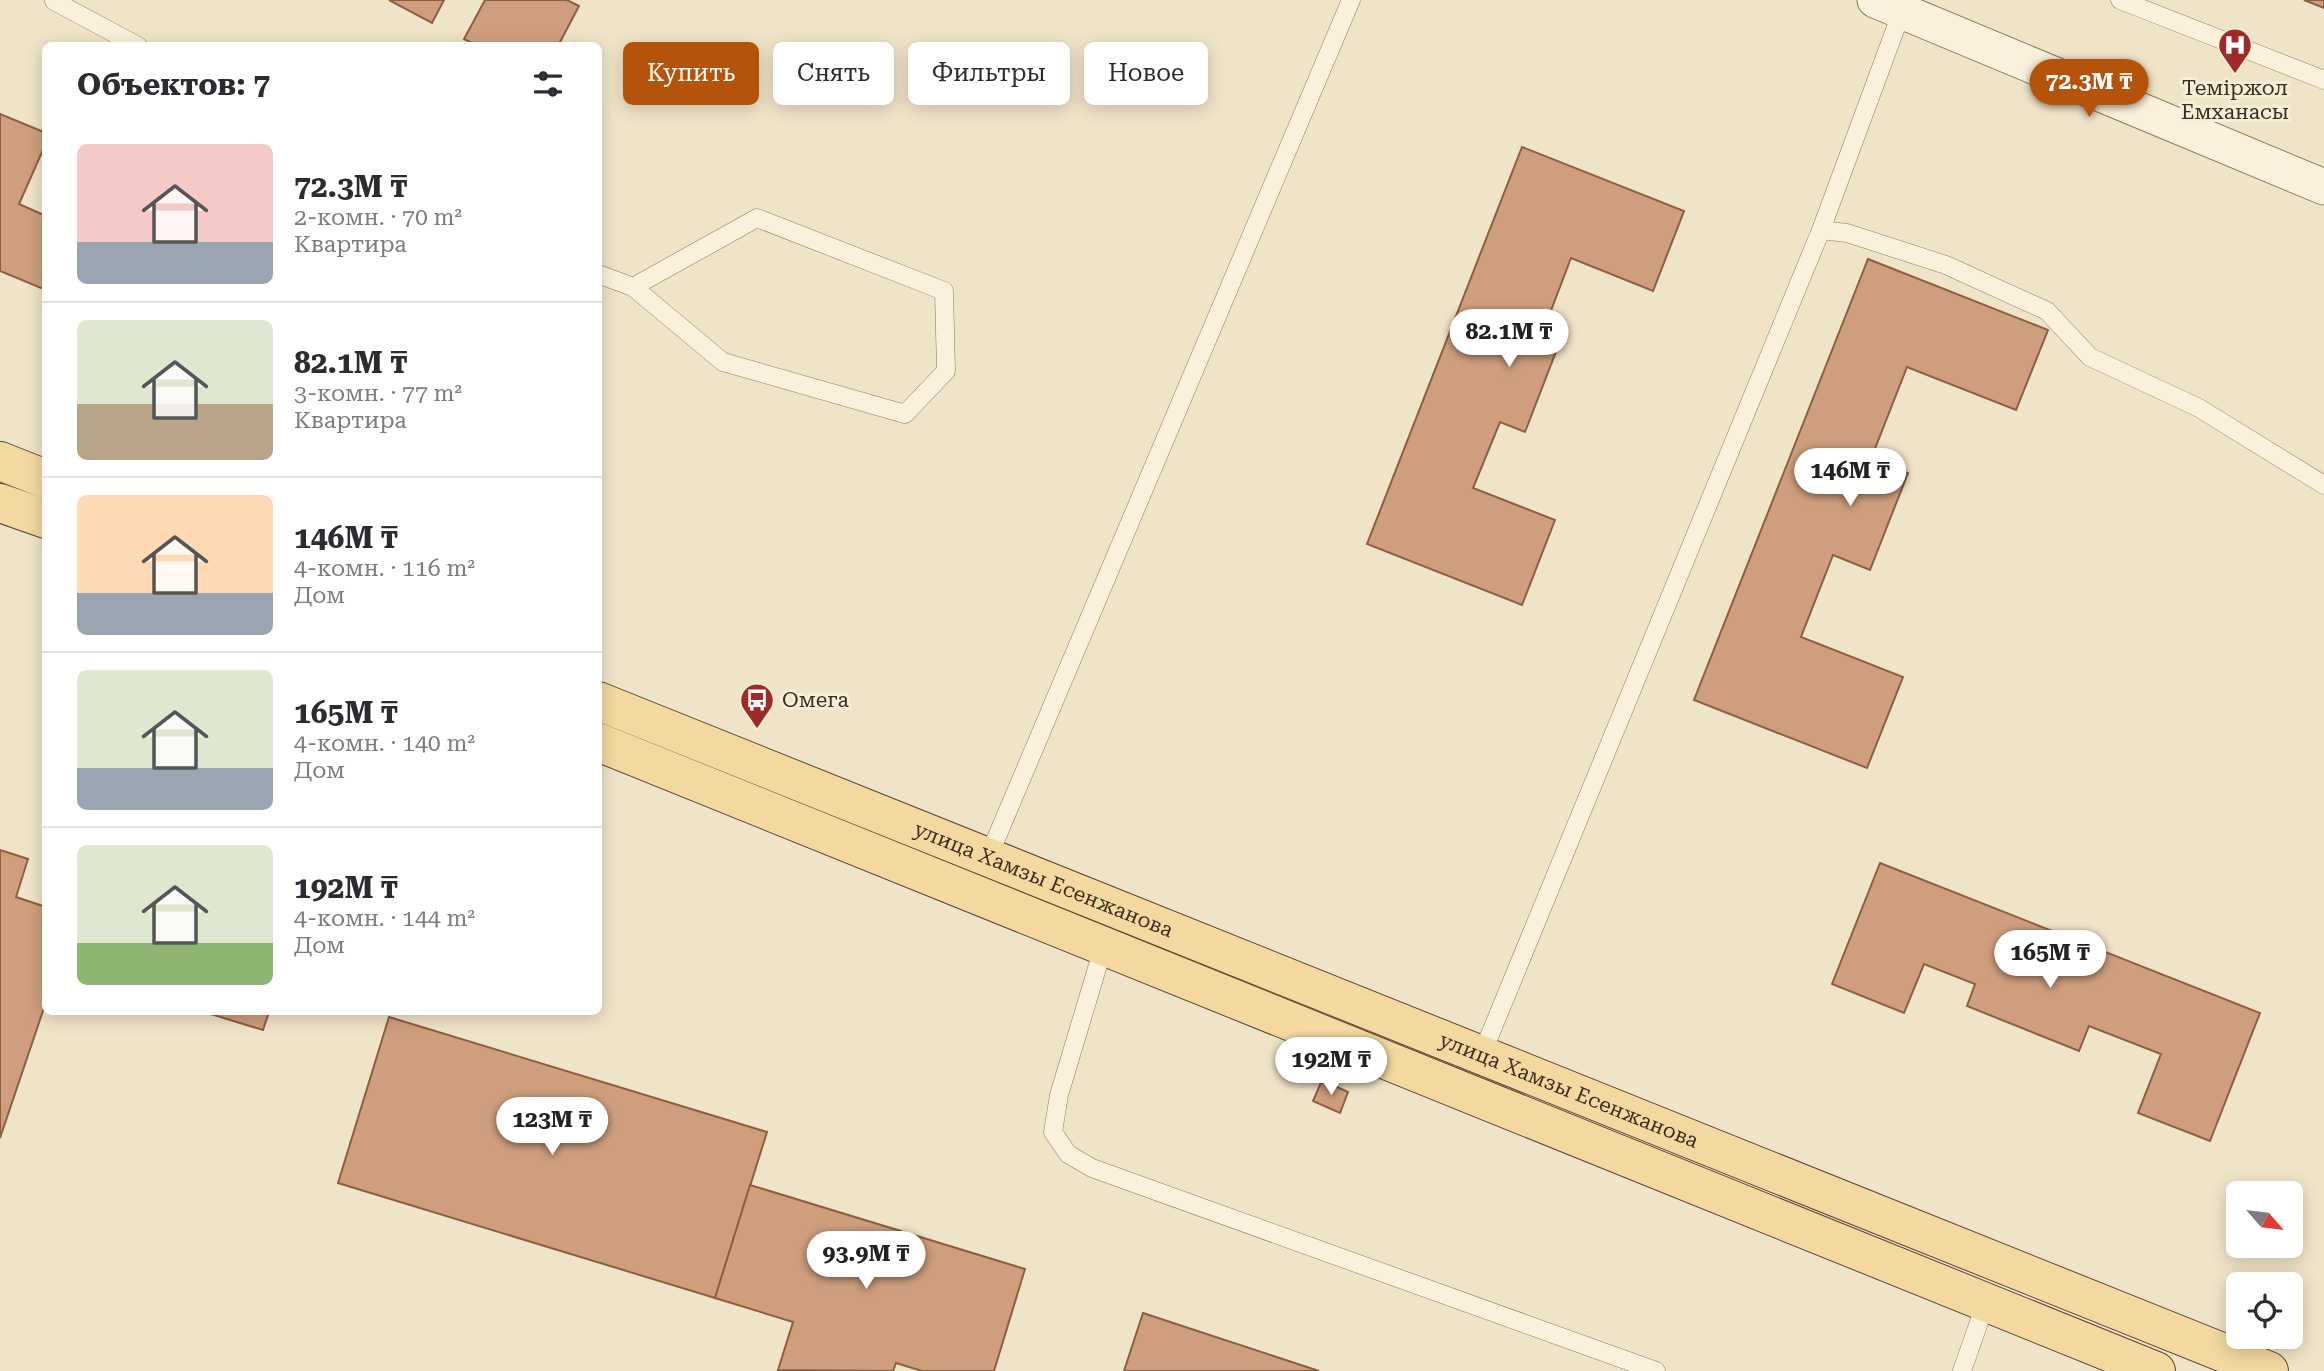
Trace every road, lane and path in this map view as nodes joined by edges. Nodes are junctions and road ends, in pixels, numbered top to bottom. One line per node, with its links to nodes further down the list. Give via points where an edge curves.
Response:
1 (1351, 0): 18 (lane)
2 (2120, 0): 6 (lane)
3 (54, 1): 5 (lane)
4 (1888, 6): 7 (street); 8 (lane)
5 (131, 42)
6 (2324, 80)
7 (2324, 187)
8 (1821, 230): 13 (lane, via 1847,233 1946,265 2047,311 2090,357 2199,408); 21 (lane)
9 (602, 275): 10 (lane)
10 (632, 286): 10 (lane, via 723,362 905,414 946,371 944,291 757,218)
11 (0, 461): 12 (main road)
12 (42, 477)
13 (2324, 485)
14 (0, 503): 15 (main road)
15 (42, 518)
16 (602, 703): 18 (main road, улица Хамзы Есенжанова)
17 (602, 744): 19 (main road, улица Хамзы Есенжанова)
18 (988, 857): 19 (lane); 21 (main road, улица Хамзы Есенжанова)
19 (972, 892): 20 (main road, улица Хамзы Есенжанова)
20 (1104, 945): 22 (main road, улица Хамзы Есенжанова); 23 (lane, via 1059,1095 1053,1132 1068,1154 1091,1168)
21 (1482, 1054): 26 (main road, улица Хамзы Есенжанова)
22 (1986, 1302): 24 (lane); 25 (main road, улица Хамзы Есенжанова)
23 (1656, 1371)
24 (1962, 1371)
25 (2156, 1371)
26 (2269, 1371)

